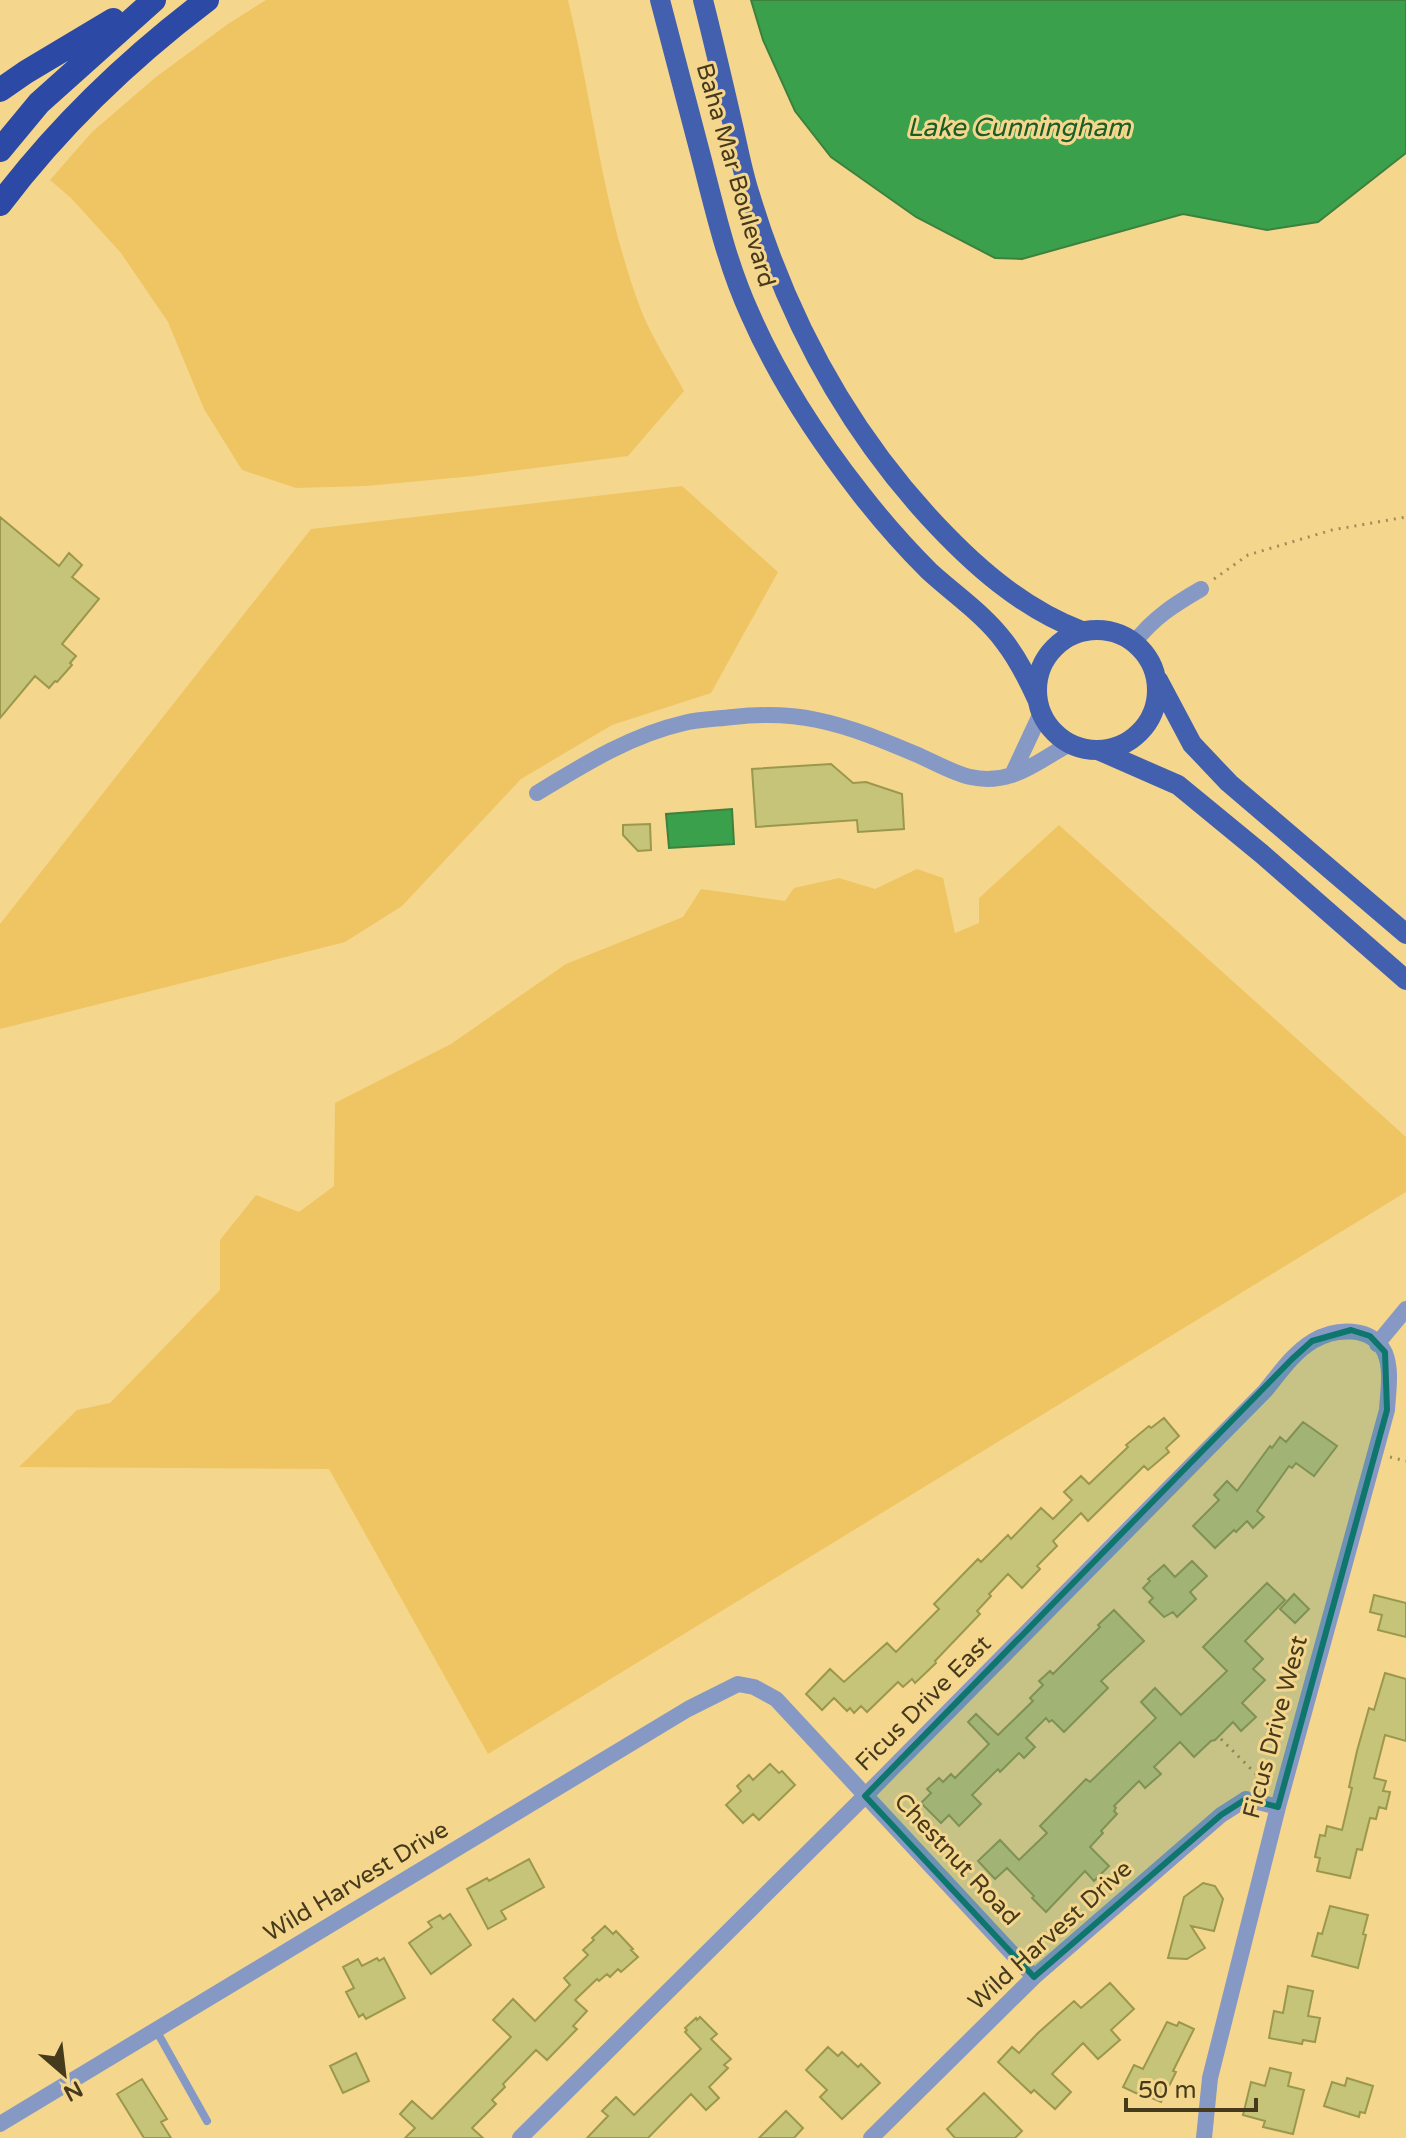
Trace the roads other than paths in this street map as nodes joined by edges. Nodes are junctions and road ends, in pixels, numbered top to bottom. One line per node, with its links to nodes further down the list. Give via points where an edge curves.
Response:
1 (147, 0): 6 (highway)
2 (154, 0): 7 (highway, via 39,103)
3 (207, 0): 8 (highway, via 110,80 60,130)
4 (660, 0): 13 (main road, Baha Mar Boulevard, via 732,268 770,355 861,494 927,569 1004,641)
5 (703, 0): 10 (main road, Baha Mar Boulevard, via 764,239 795,314 841,402 916,503 977,564 1027,605)
6 (0, 90)
7 (0, 150)
8 (0, 204)
9 (1201, 589): 11 (street, via 1169,607)
10 (1082, 631): 11 (main road, via 1114,632); 13 (main road, via 1068,636 1047,657 1037,684)
11 (1134, 643): 12 (main road)
12 (1156, 677): 15 (main road, via 1156,703 1144,727 1135,737); 18 (main road, via 1192,744 1229,783)
13 (1039, 706): 14 (main road, via 1048,725); 16 (street)
14 (1070, 744): 15 (main road); 16 (street)
15 (1098, 750): 19 (main road, via 1178,785)
16 (1012, 775): 17 (street, via 959,776 868,735 818,720 766,714 685,723 650,733 598,756)
17 (537, 793)
18 (1406, 934)
19 (1406, 980)
20 (1406, 1309): 21 (street)
21 (1373, 1340): 23 (street, Ficus Drive East, via 1351,1330 1312,1341); 24 (street, Ficus Drive West, via 1385,1352 1387,1410)
22 (738, 1684): 23 (street, Chestnut Road, via 776,1699); 26 (street, Wild Harvest Drive, via 688,1709)
23 (865, 1796): 25 (street, Chestnut Road); 29 (street, Ficus Drive East)
24 (1278, 1807): 25 (street, Wild Harvest Drive, via 1246,1799 1221,1815); 31 (street, Ficus Drive West, via 1210,2078)
25 (1034, 1977): 30 (street, Wild Harvest Drive)
26 (156, 2030): 27 (lane); 28 (street, Wild Harvest Drive)
27 (207, 2121)
28 (0, 2124)
29 (520, 2138)
30 (871, 2138)
31 (1204, 2138)

